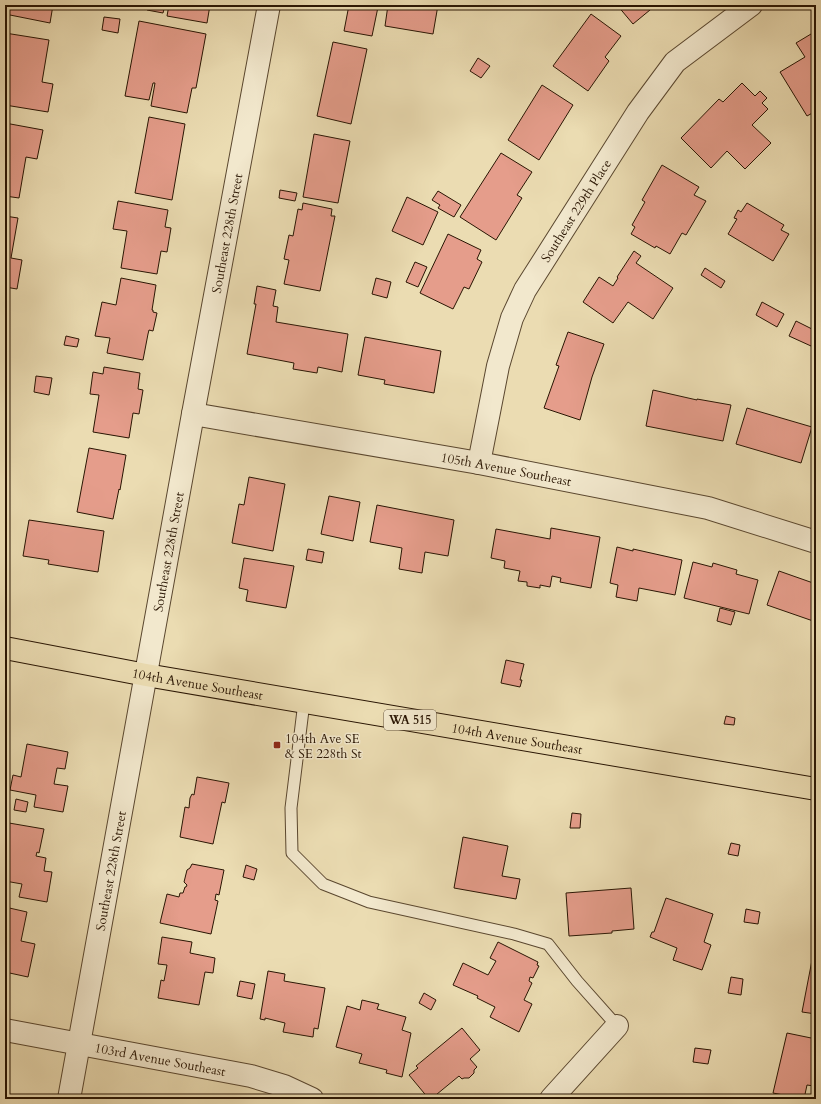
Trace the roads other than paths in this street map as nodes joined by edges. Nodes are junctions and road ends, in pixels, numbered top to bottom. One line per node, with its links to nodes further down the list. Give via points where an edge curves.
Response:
1 (269, 5): 3 (street, Southeast 228th Street)
2 (751, 5): 4 (street, Southeast 229th Place, via 675,62 638,112 525,290 512,318 498,366)
3 (193, 414): 4 (street, 105th Avenue Southeast); 7 (street, Southeast 228th Street)
4 (479, 463): 5 (street, 105th Avenue Southeast, via 708,508)
5 (816, 542)
6 (5, 648): 7 (main road, 104th Avenue Southeast / WA 515)
7 (146, 674): 8 (main road, 104th Avenue Southeast / WA 515); 12 (street, Southeast 228th Street)
8 (304, 702): 9 (main road, 104th Avenue Southeast / WA 515); 10 (lane, via 292,808 292,853 323,884 369,902 548,944)
9 (816, 789)
10 (618, 1026): 15 (street)
11 (5, 1030): 12 (street, 103rd Avenue Southeast)
12 (80, 1043): 13 (street, Southeast 228th Street); 14 (street, 103rd Avenue Southeast, via 251,1076 284,1086)
13 (69, 1099)
14 (312, 1099)
15 (551, 1099)

